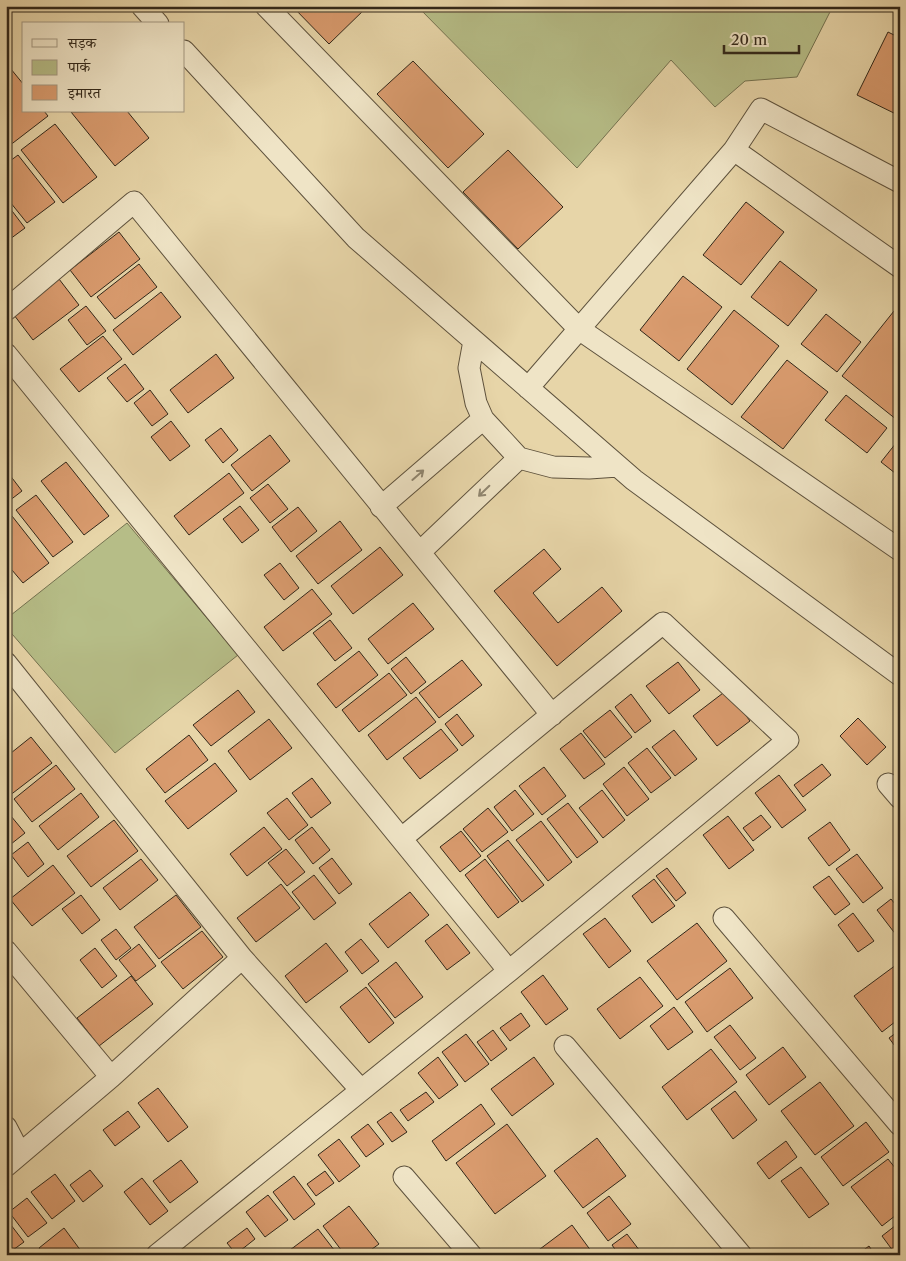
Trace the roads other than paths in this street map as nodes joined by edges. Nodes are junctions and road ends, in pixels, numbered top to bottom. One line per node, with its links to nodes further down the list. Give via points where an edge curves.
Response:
1 (142, 6): 3 (street)
2 (266, 6): 9 (street)
3 (156, 22)
4 (185, 52): 10 (street, via 356,238)
5 (734, 150): 6 (street, via 761,109); 7 (street); 9 (street)
6 (900, 182)
7 (900, 267)
8 (6, 310): 16 (street, via 134,202)
9 (579, 329): 12 (street); 17 (street)
10 (474, 341): 12 (street); 13 (street, via 469,368 476,403)
11 (6, 354): 22 (street)
12 (528, 388): 15 (street)
13 (483, 419): 14 (street); 16 (street, one-way to 13)
14 (519, 458): 15 (street, via 553,467); 18 (street, one-way to 18)
15 (618, 466): 20 (street)
16 (381, 507): 18 (street)
17 (900, 550)
18 (420, 552): 21 (street)
19 (6, 663): 25 (street)
20 (900, 675)
21 (552, 715): 22 (street); 26 (street, via 663,623 788,740)
22 (402, 838): 26 (street)
23 (724, 918): 30 (street)
24 (6, 951): 28 (street)
25 (242, 958): 28 (street); 29 (street)
26 (509, 971): 29 (street)
27 (565, 1046): 36 (street)
28 (112, 1077): 32 (street)
29 (361, 1090): 34 (street)
30 (900, 1125)
31 (6, 1127): 32 (street)
32 (13, 1160)
33 (404, 1177): 35 (street)
34 (157, 1255)
35 (471, 1255)
36 (741, 1255)

